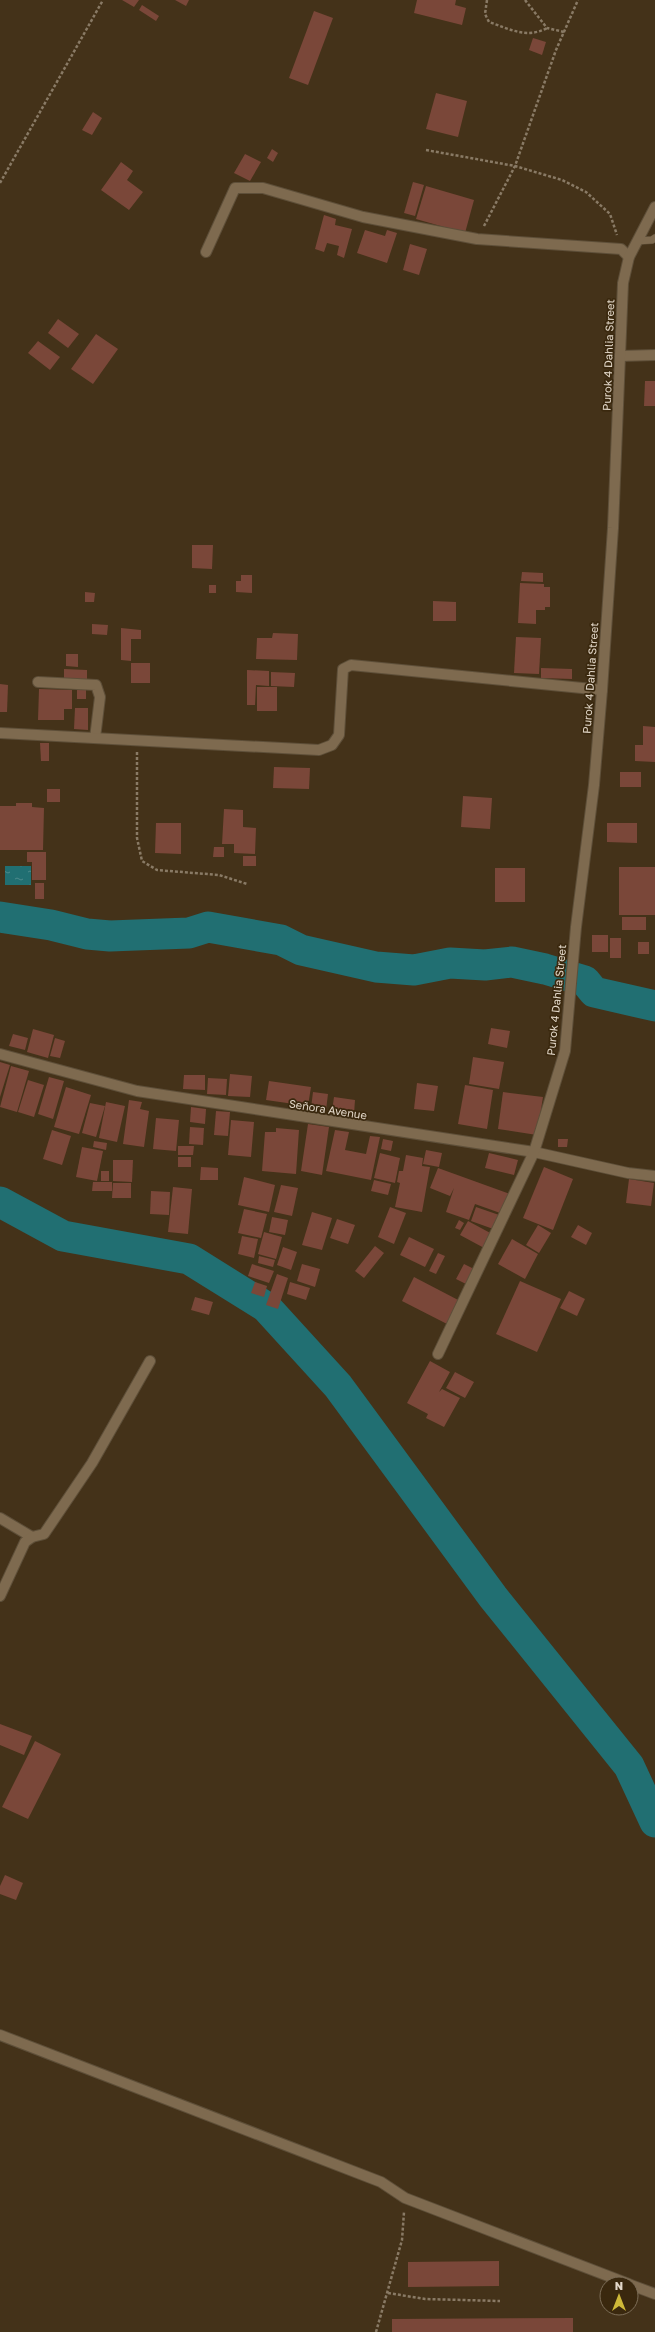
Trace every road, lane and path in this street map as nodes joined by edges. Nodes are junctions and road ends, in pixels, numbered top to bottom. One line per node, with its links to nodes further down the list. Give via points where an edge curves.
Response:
1 (104, 0): 9 (path)
2 (487, 0): 5 (path, via 485,14 489,22 528,34 537,34)
3 (525, 0): 5 (path)
4 (578, 0): 6 (path)
5 (547, 28): 6 (path)
6 (564, 32): 8 (path)
7 (426, 150): 8 (path)
8 (515, 166): 12 (path); 14 (path, via 562,180 586,192 610,214)
9 (0, 183)
10 (655, 207): 13 (street, Purok 4 Dahlia Street)
11 (655, 238): 13 (lane)
12 (477, 240): 14 (street); 15 (street, via 363,217 263,188 235,188)
13 (637, 241): 16 (street, Purok 4 Dahlia Street)
14 (621, 249): 16 (street)
15 (206, 252)
16 (629, 257): 18 (street, Purok 4 Dahlia Street, via 623,282)
17 (655, 355): 18 (street)
18 (620, 356): 20 (street, Purok 4 Dahlia Street, via 613,528)
19 (38, 682): 22 (street, via 96,685 100,697)
20 (602, 690): 23 (street, via 351,665 344,668 339,735 332,745 319,750); 26 (street, Purok 4 Dahlia Street, via 565,1051)
21 (0, 733): 22 (street)
22 (95, 738): 23 (street)
23 (137, 740): 24 (path, via 137,838 142,861 157,870 219,875)
24 (247, 884)
25 (0, 1054): 26 (street, Señora Avenue, via 137,1091)
26 (534, 1152): 27 (street, Señora Avenue, via 628,1173); 28 (street, Purok 4 Dahlia Street)
27 (655, 1176)
28 (438, 1354)
29 (150, 1361): 31 (street, via 92,1463 44,1534)
30 (0, 1518): 31 (street)
31 (32, 1536): 32 (street, via 25,1542)
32 (0, 1596)
33 (0, 2035): 34 (street, via 381,2182)
34 (405, 2198): 35 (street); 37 (path, via 402,2240)
35 (609, 2276)
36 (639, 2288): 38 (street)
37 (388, 2293): 39 (path, via 426,2299); 40 (path)
38 (655, 2294)
39 (500, 2301)
40 (376, 2332)

